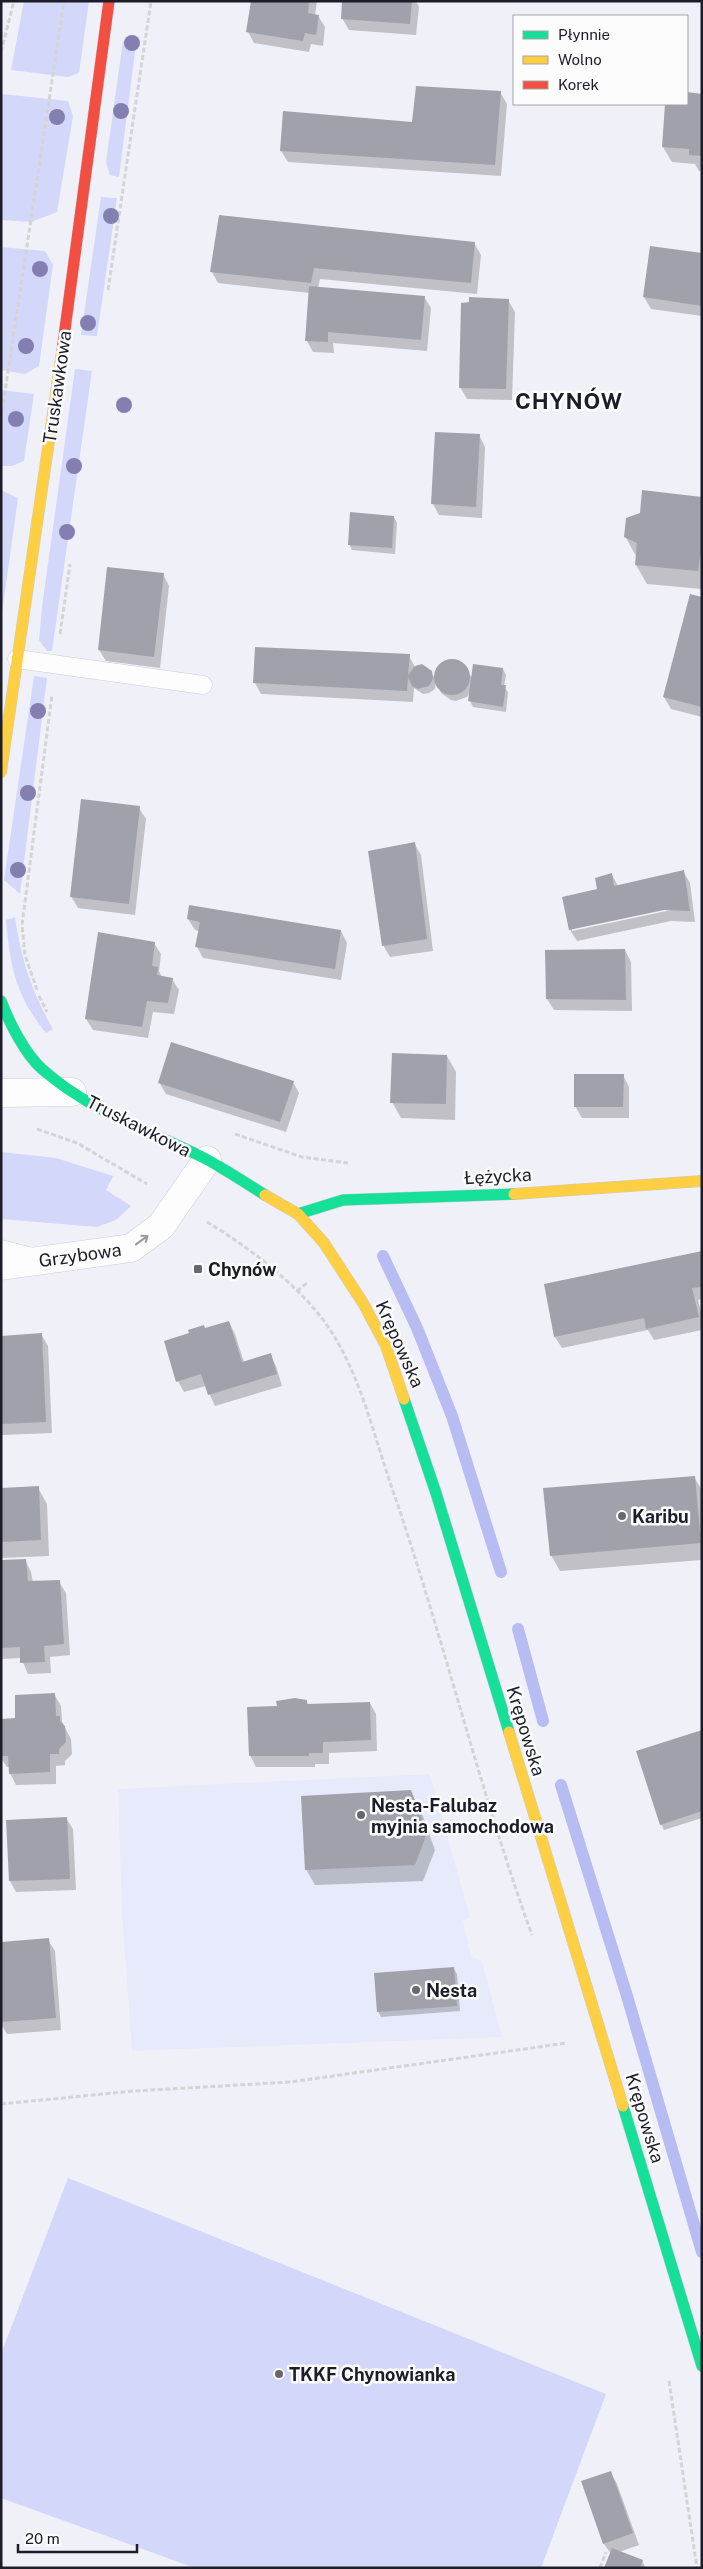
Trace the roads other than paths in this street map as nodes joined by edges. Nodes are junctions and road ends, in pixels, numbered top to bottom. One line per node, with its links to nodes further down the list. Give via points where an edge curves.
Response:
1 (109, 1): 2 (street, Truskawkowa)
2 (17, 659): 3 (lane); 4 (street, Truskawkowa)
3 (203, 685)
4 (1, 772)
5 (1, 1001): 6 (street, Truskawkowa, via 8,1022 40,1068)
6 (72, 1092): 7 (street, Truskawkowa); 8 (street, Truskawkowa, via 106,1112)
7 (1, 1093)
8 (207, 1160): 10 (street, Truskawkowa); 12 (street, Grzybowa, one-way to 8, via 131,1248 160,1226)
9 (702, 1181): 10 (street, Łężycka, via 506,1194 343,1200)
10 (298, 1214): 14 (street, Krępowska, via 324,1243 363,1303 386,1346 404,1392)
11 (1, 1249): 12 (lane)
12 (44, 1260): 13 (street, Grzybowa)
13 (1, 1266)
14 (702, 2366)

